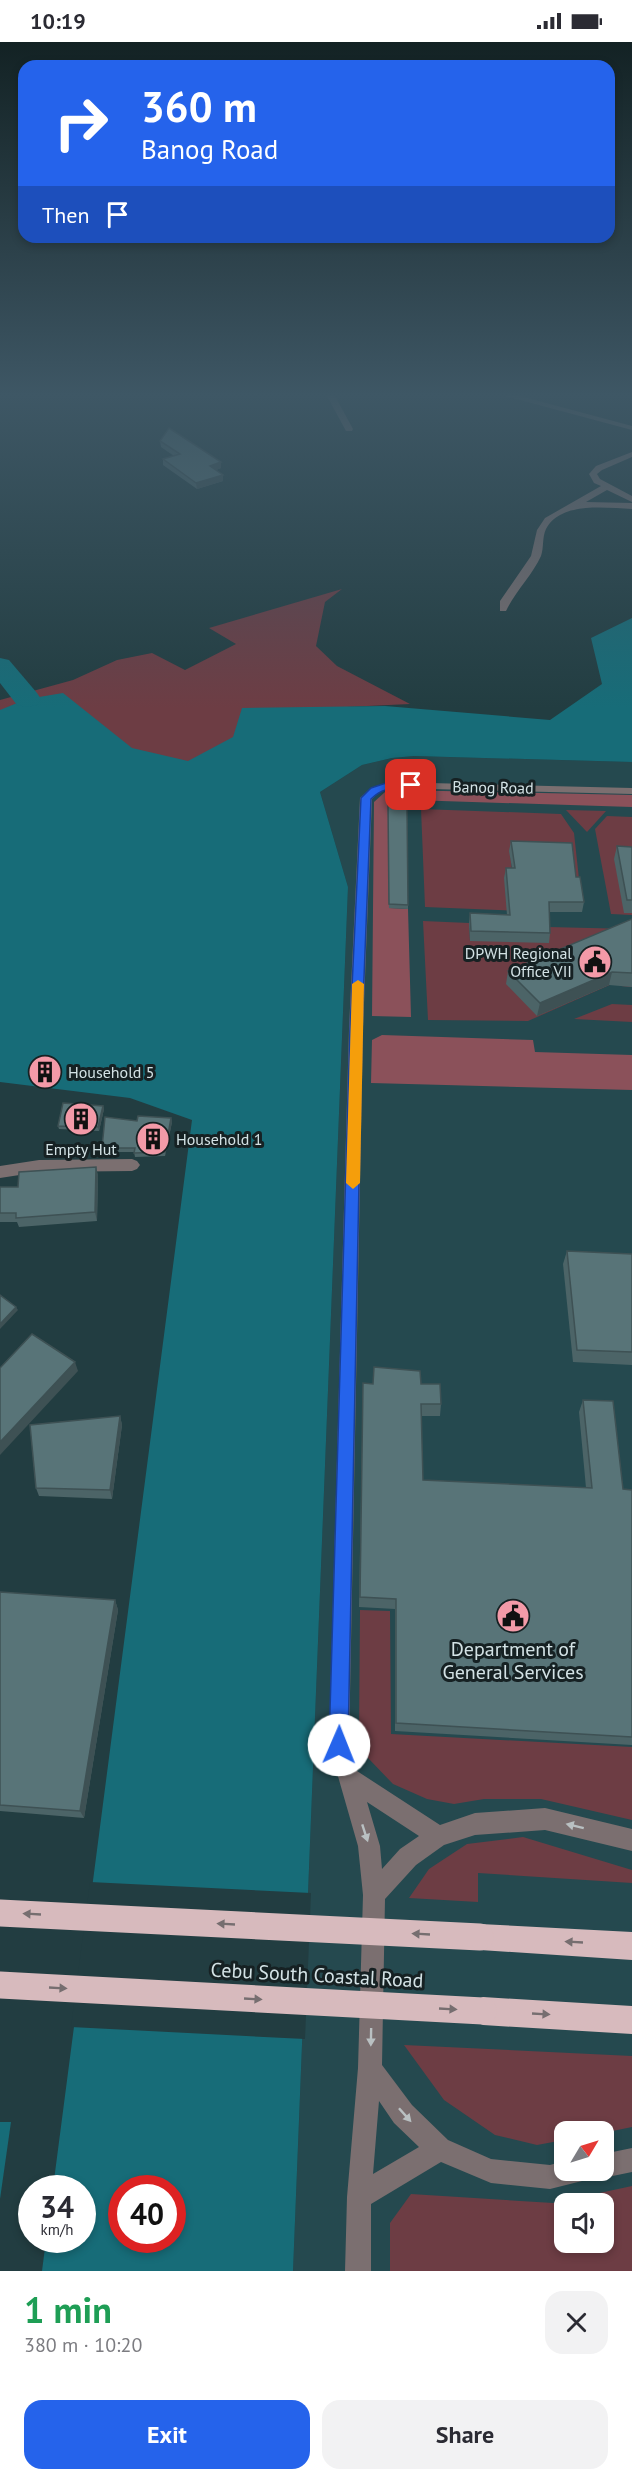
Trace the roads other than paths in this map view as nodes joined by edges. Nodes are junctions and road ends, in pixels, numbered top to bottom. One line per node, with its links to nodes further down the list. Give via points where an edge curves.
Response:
1 (584, 500): 2 (street)
2 (578, 504): 3 (street); 4 (street, via 553,515 540,530 536,556)
3 (632, 506)
4 (503, 609)
5 (632, 791): 8 (street, Banog Road, via 389,785 366,798 356,1029 339,1745)
6 (132, 1165): 7 (street, via 39,1166)
7 (0, 1172)
8 (347, 1777): 9 (street); 11 (street, Banog Road, one-way to 11, via 369,1846)
9 (438, 1836): 10 (street, one-way to 9, via 546,1819 475,1824); 11 (street, via 408,1857)
10 (632, 1840)
11 (374, 1895): 16 (street, Banog Road, one-way to 16)
12 (0, 1913): 13 (highway, one-way to 12, bridge)
13 (632, 1946)
14 (0, 1985): 15 (highway, Cebu South Coastal Road, one-way to 15, bridge)
15 (632, 2020)
16 (370, 2068): 17 (street, one-way to 17, via 403,2114); 21 (street, Banog Road)
17 (439, 2149): 20 (street, via 491,2171); 21 (street)
18 (632, 2160): 19 (street)
19 (614, 2164)
20 (554, 2176)
21 (358, 2197): 22 (street, Banog Road)
22 (358, 2271)

